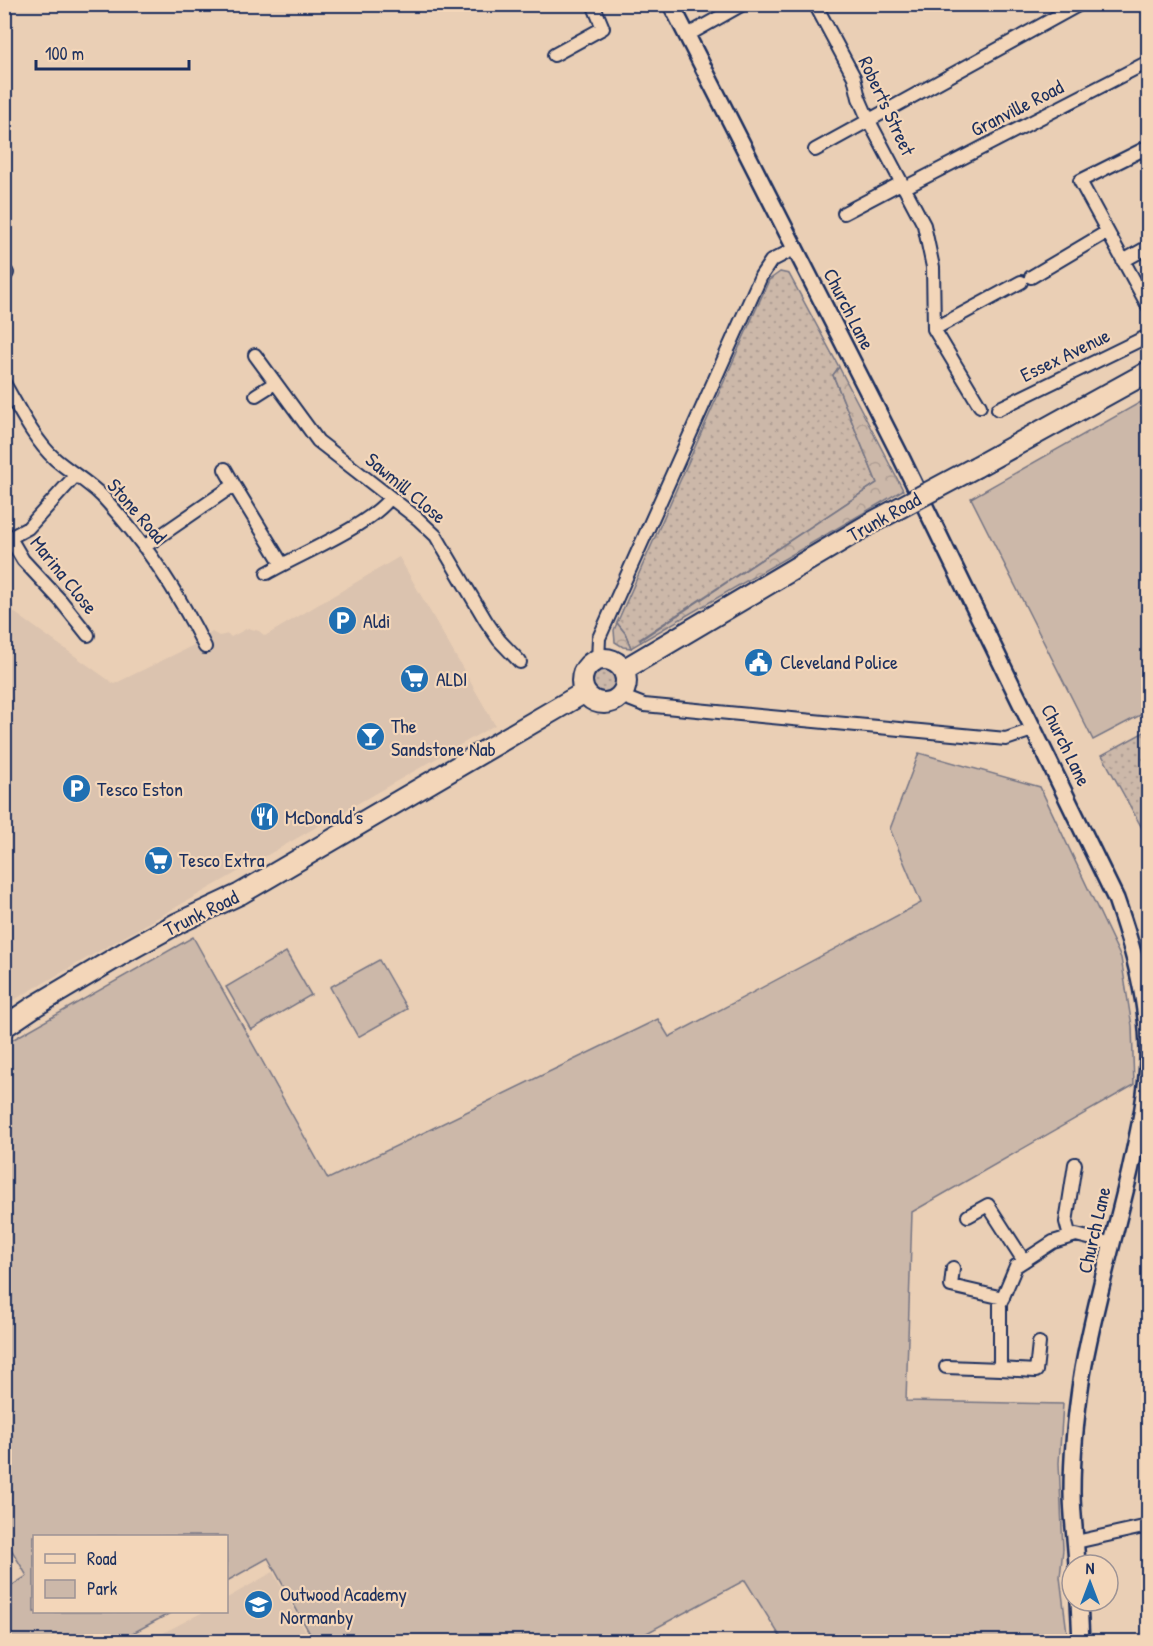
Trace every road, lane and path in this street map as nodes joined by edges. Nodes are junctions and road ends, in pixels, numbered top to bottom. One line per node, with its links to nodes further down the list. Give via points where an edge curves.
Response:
1 (593, 4): 7 (street, via 603,28)
2 (671, 4): 6 (street, Church Lane)
3 (743, 4): 6 (street)
4 (815, 4): 9 (street, Roberts Street, via 854,77)
5 (1080, 4): 9 (street)
6 (686, 36): 16 (street, Church Lane)
7 (554, 55)
8 (1149, 62): 12 (street, Granville Road)
9 (869, 121): 11 (street); 12 (street, Roberts Street)
10 (1149, 147): 14 (street, via 1083,187)
11 (815, 150)
12 (903, 185): 13 (street, Granville Road); 19 (street, Roberts Street, via 924,225 933,267)
13 (844, 213)
14 (1107, 232): 17 (street); 19 (street)
15 (1149, 247): 17 (street)
16 (794, 249): 38 (street, via 771,261 761,276 599,638); 43 (street, Church Lane)
17 (1123, 261): 18 (street)
18 (1149, 306)
19 (934, 329): 26 (street)
20 (1149, 336): 27 (street, Essex Avenue)
21 (255, 355): 24 (street, Sawmill Close)
22 (1149, 372): 40 (main road, Trunk Road, bridge, via 871,523)
23 (4, 383): 29 (street, Stone Road, via 53,457)
24 (275, 383): 25 (street); 31 (street, Sawmill Close, via 318,441)
25 (256, 395)
26 (980, 406)
27 (999, 409)
28 (225, 470): 30 (street)
29 (76, 475): 32 (street, via 28,528); 33 (street, Stone Road, via 100,494)
30 (234, 485): 33 (street); 34 (street)
31 (390, 498): 34 (street, via 382,509); 39 (street, Sawmill Close, via 436,536 486,621)
32 (7, 539): 36 (street, Marina Close)
33 (144, 548): 37 (street, Stone Road, via 187,611)
34 (282, 564): 35 (street)
35 (267, 573)
36 (88, 635)
37 (205, 646)
38 (598, 661): 40 (main road, via 612,661); 41 (main road, via 584,673)
39 (520, 662)
40 (623, 670): 42 (main road, via 626,683)
41 (585, 692): 42 (main road, via 602,703); 44 (main road, Trunk Road, via 240,894 178,923)
42 (621, 696): 43 (street, via 644,705 1006,739)
43 (1035, 729): 47 (street, Church Lane, via 1116,899 1135,954 1142,984 1148,1059)
44 (35, 1006): 45 (main road); 46 (main road, Trunk Road)
45 (4, 1020)
46 (4, 1027)
47 (1143, 1133): 51 (street, Church Lane)
48 (1075, 1164): 50 (street, via 1066,1222)
49 (968, 1216): 52 (street, via 988,1205)
50 (1070, 1237): 51 (street); 52 (street, via 1053,1242)
51 (1113, 1244): 59 (street, Church Lane, via 1082,1375 1073,1449)
52 (1024, 1262): 54 (street, via 1016,1266)
53 (953, 1268): 54 (street, via 951,1286)
54 (1003, 1298): 57 (street)
55 (1039, 1342): 57 (street, via 1036,1371)
56 (946, 1367): 57 (street)
57 (1000, 1369)
58 (1149, 1526): 59 (street)
59 (1076, 1542): 60 (street, Church Lane)
60 (1076, 1553)
61 (1080, 1613): 62 (street)
62 (1081, 1641)

